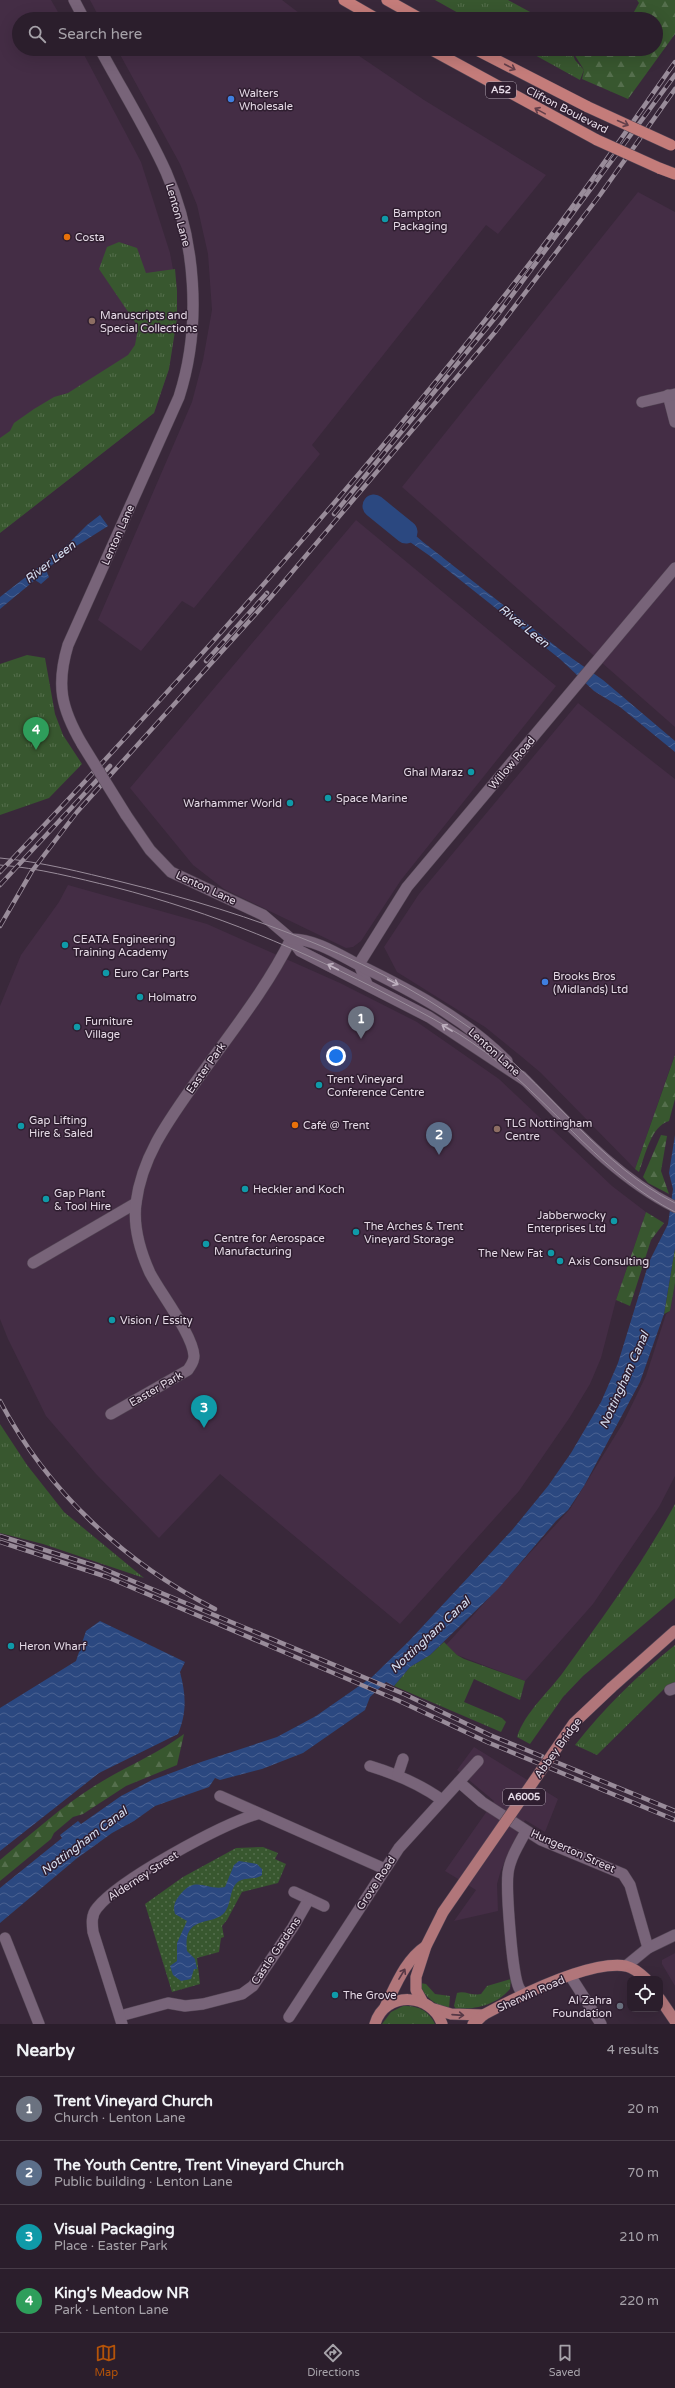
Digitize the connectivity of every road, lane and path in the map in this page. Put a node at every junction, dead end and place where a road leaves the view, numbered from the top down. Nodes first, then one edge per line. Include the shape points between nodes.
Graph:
1 (74, 0) edge
2 (344, 0) edge
3 (387, 0) edge
4 (80, 12) edge
5 (365, 12) edge
6 (408, 12) edge
7 (104, 56) edge
8 (443, 56) edge
9 (489, 56) edge
10 (673, 146) edge
11 (675, 174) edge
12 (672, 394) edge
13 (642, 402) dead end
14 (675, 422) edge
15 (675, 568) edge
16 (291, 940) junction
17 (359, 964) junction
18 (367, 984) junction
19 (526, 1080) junction
20 (136, 1203) junction
21 (675, 1207) edge
22 (33, 1263) dead end
23 (112, 1414) dead end
24 (675, 1631) edge
25 (403, 1760) dead end
26 (478, 1761) dead end
27 (370, 1766) dead end
28 (398, 1774) junction
29 (458, 1782) junction
30 (220, 1796) dead end
31 (442, 1800) junction
32 (258, 1814) junction
33 (526, 1831) junction
34 (385, 1869) junction
35 (294, 1892) dead end
36 (309, 1899) junction
37 (324, 1906) dead end
38 (675, 1935) edge
39 (6, 1938) dead end
40 (426, 1946) junction
41 (648, 1948) junction
42 (626, 1966) junction
43 (571, 1976) junction
44 (643, 1976) edge
45 (525, 1995) junction
46 (422, 2001) junction
47 (663, 2003) edge
48 (385, 2007) junction
49 (434, 2009) junction
50 (289, 2017) dead end
51 (121, 2020) edge
52 (483, 2020) edge
53 (675, 2021) edge
54 (374, 2022) edge
55 (39, 2024) edge
56 (442, 2024) edge
57 (473, 2024) edge
58 (601, 2024) edge

1 - 4 street
2 - 5 highway
3 - 6 highway
7 - 16 street, Lenton Lane, bridge via 166,172 176,199 189,250 193,300 189,363 179,397 68,645 61,669 60,689 82,744 150,850 171,872 263,915
11 -> 8 highway, Clifton Boulevard / A52, bridge via 574,129
9 -> 10 highway, Clifton Boulevard / A52, bridge via 588,107
12 - 13 street
12 - 14 street
15 - 17 street, Willow Road via 407,887
16 - 17 street, Lenton Lane via 321,946
18 -> 16 street, Lenton Lane via 300,951
16 - 20 street, Easter Park via 270,976 159,1134 148,1159
17 - 18 street
17 -> 19 street, Lenton Lane via 428,1001 459,1021 484,1040
19 -> 18 street, Lenton Lane via 456,1033
19 - 21 street, Lenton Lane via 614,1167 657,1198
20 - 22 street
20 - 23 street, Easter Park via 138,1232 145,1260 188,1338 194,1355 188,1370
24 - 40 main road, Abbey Bridge / A6005, bridge via 574,1723 443,1912
25 - 28 street
26 - 29 street, Grove Road
27 - 28 street
28 - 31 street
29 - 31 street, Grove Road
29 - 33 street, Hungerton Street via 482,1802
30 - 32 street
31 - 34 street, Grove Road via 399,1848
32 - 34 street
32 - 51 street, Alderney Street via 232,1823 162,1861 96,1909 93,1916 93,1932
33 - 41 street, Hungerton Street via 541,1840 624,1874 630,1885
33 - 45 street via 508,1872 515,1972 519,1989
34 - 50 street, Grove Road
35 - 36 street
36 - 37 street
36 - 51 street, Castle Gardens via 293,1927 248,1991 231,1998 196,2006 168,2003
38 - 41 street
39 - 55 street
40 - 46 main road, Abbey Bridge via 415,1984
48 -> 40 main road, Abbey Bridge via 401,1974 417,1952
41 - 42 street
42 - 43 main road, Sherwin Road via 605,1966
42 - 44 main road
43 - 45 main road, Sherwin Road
43 - 58 street
45 - 52 main road, Sherwin Road
46 - 48 main road via 403,1999
46 - 49 main road
47 - 53 main road
48 - 54 main road, Abbey Bridge
49 -> 52 main road, Sherwin Road
49 - 56 main road
52 - 57 main road, Sherwin Road

